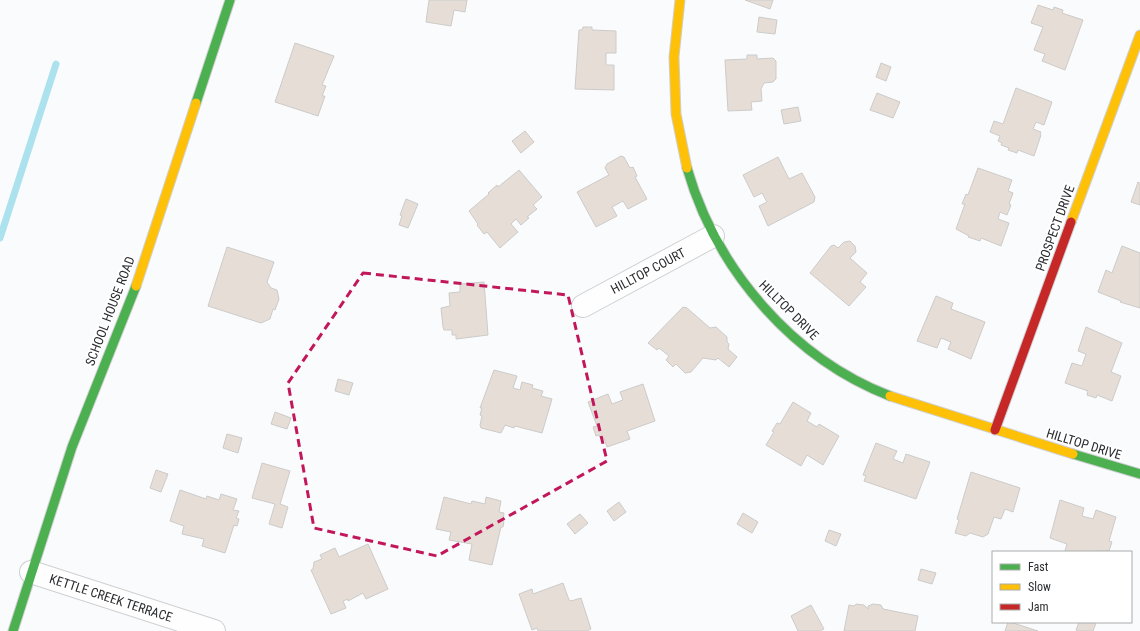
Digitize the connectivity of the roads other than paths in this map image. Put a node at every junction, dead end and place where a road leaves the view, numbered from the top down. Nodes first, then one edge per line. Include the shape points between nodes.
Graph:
1 (230, 0) edge
2 (680, 0) edge
3 (1140, 34) edge
4 (713, 236) junction
5 (583, 306) dead end
6 (995, 430) junction
7 (1140, 474) edge
8 (31, 572) junction
9 (13, 631) edge
10 (214, 631) edge

1 - 8 street, SCHOOL HOUSE ROAD via 138,280 81,422
2 - 4 street, HILLTOP DRIVE via 675,27 672,84 676,119 687,171
3 - 6 street, PROSPECT DRIVE
4 - 5 street, HILLTOP COURT
4 - 6 street, HILLTOP DRIVE via 759,302 797,341 824,361 862,383 909,404
6 - 7 street, HILLTOP DRIVE
8 - 9 street, SCHOOL HOUSE ROAD
8 - 10 street, KETTLE CREEK TERRACE

